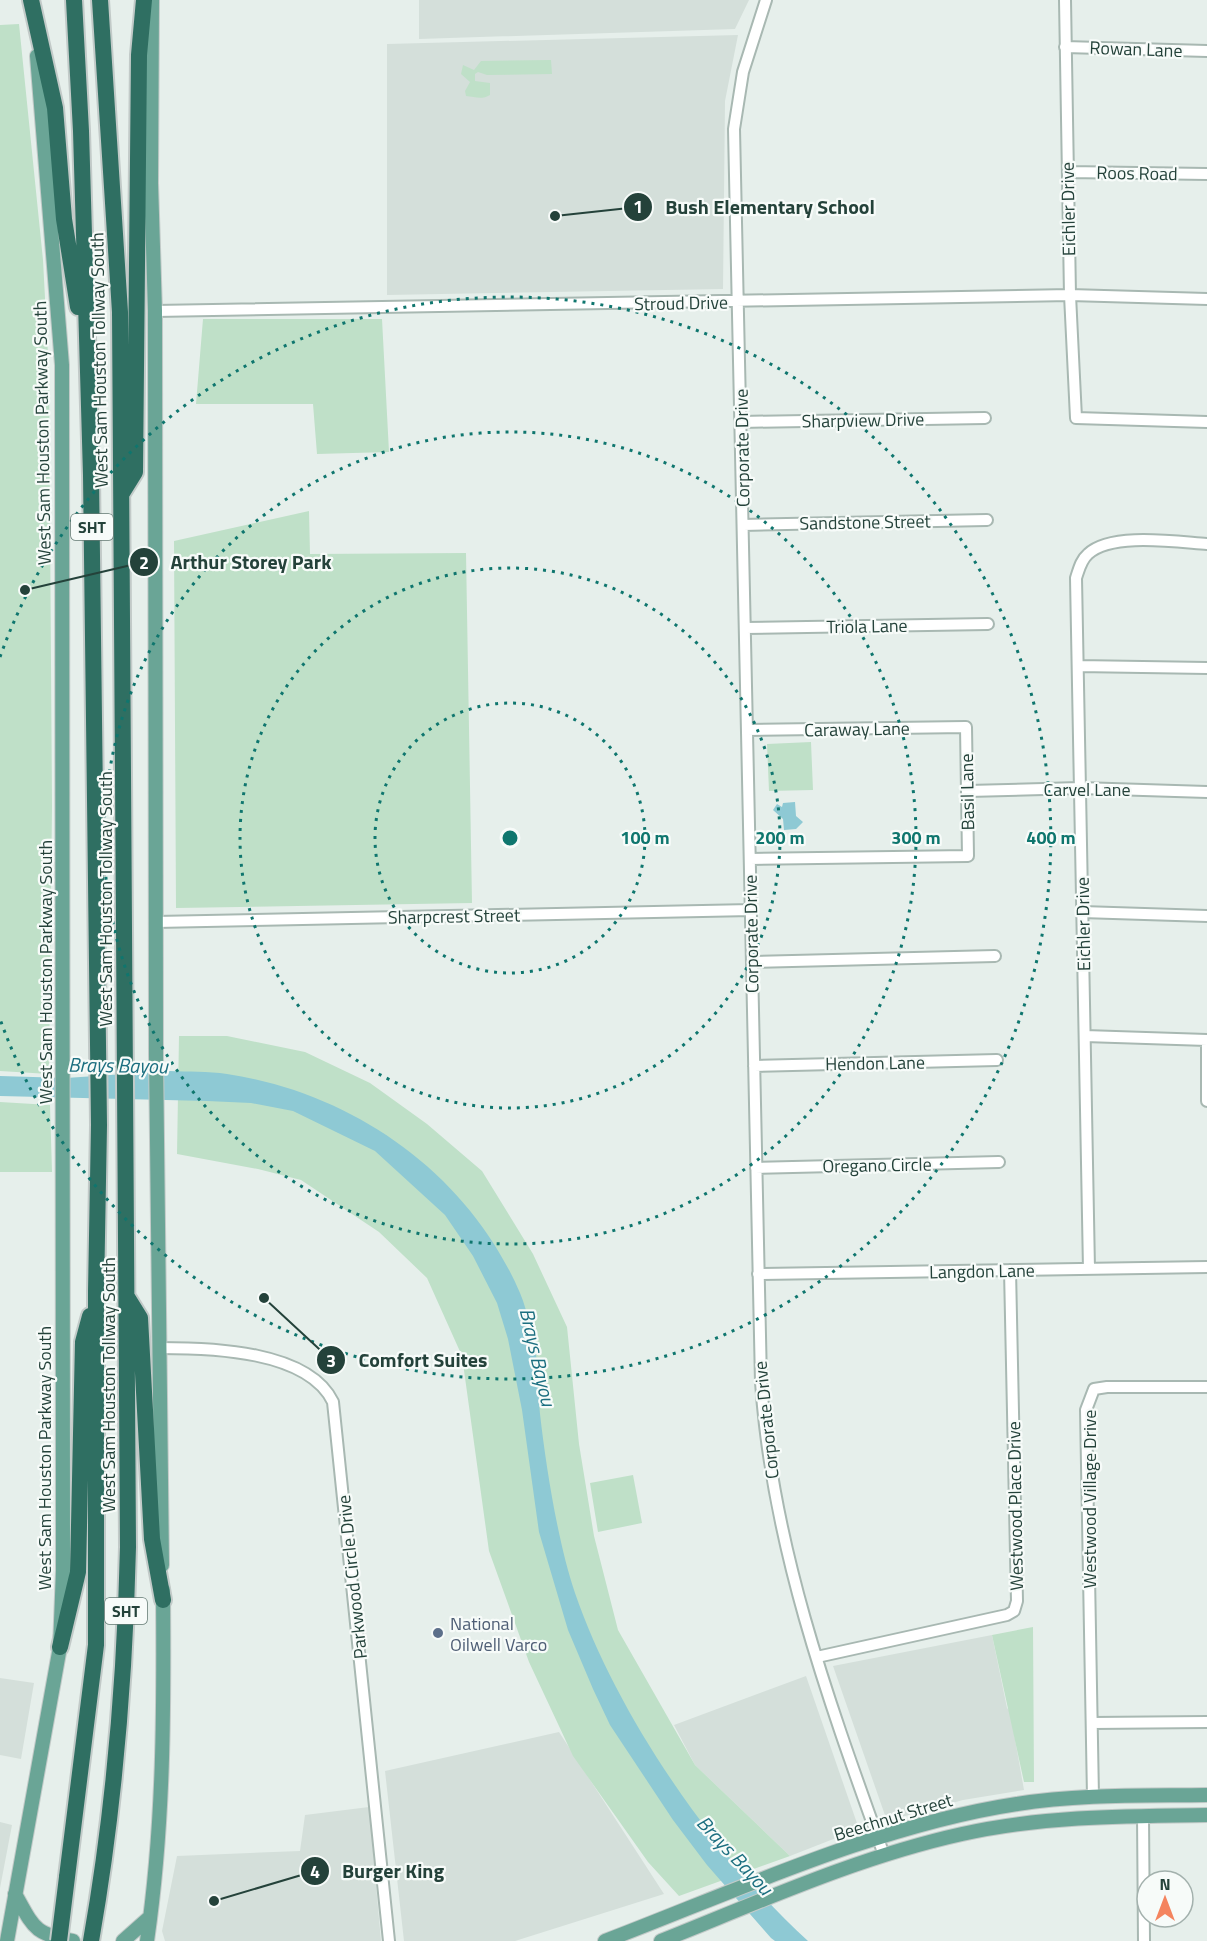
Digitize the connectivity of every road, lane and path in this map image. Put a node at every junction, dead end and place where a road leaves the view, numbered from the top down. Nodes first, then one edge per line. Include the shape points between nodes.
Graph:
1 (30, 0) edge
2 (74, 0) edge
3 (100, 0) edge
4 (144, 0) edge
5 (152, 0) edge
6 (766, 0) edge
7 (1065, 0) edge
8 (1065, 47) junction
9 (1207, 51) edge
10 (1068, 172) junction
11 (1207, 174) edge
12 (1070, 295) junction
13 (1207, 298) edge
14 (738, 302) junction
15 (155, 311) junction
16 (89, 377) junction
17 (985, 418) dead end
18 (741, 422) junction
19 (1207, 422) edge
20 (122, 494) junction
21 (987, 520) dead end
22 (743, 525) junction
23 (1207, 544) edge
24 (988, 624) dead end
25 (745, 628) junction
26 (1078, 666) junction
27 (1207, 668) edge
28 (966, 727) joint
29 (747, 730) junction
30 (1080, 788) junction
31 (968, 791) junction
32 (1207, 792) edge
33 (750, 859) junction
34 (751, 910) junction
35 (1082, 912) junction
36 (1207, 916) edge
37 (156, 922) junction
38 (995, 957) dead end
39 (752, 963) junction
40 (1085, 1036) junction
41 (1207, 1040) edge
42 (997, 1060) dead end
43 (754, 1066) junction
44 (1207, 1101) edge
45 (999, 1162) dead end
46 (756, 1168) junction
47 (1207, 1267) edge
48 (1089, 1269) junction
49 (1010, 1270) junction
50 (758, 1274) junction
51 (96, 1292) junction
52 (127, 1297) junction
53 (160, 1348) junction
54 (1207, 1387) edge
55 (163, 1600) junction
56 (60, 1647) junction
57 (818, 1657) junction
58 (1207, 1722) edge
59 (1092, 1723) junction
60 (1207, 1795) edge
61 (1166, 1796) junction
62 (1093, 1797) junction
63 (1017, 1804) junction
64 (1166, 1815) junction
65 (1207, 1815) edge
66 (1143, 1816) junction
67 (1021, 1823) junction
68 (878, 1839) junction
69 (884, 1855) junction
70 (15, 1894) junction
71 (5, 1921) edge
72 (149, 1922) junction
73 (653, 1922) junction
74 (7, 1941) edge
75 (58, 1941) edge
76 (74, 1941) edge
77 (91, 1941) edge
78 (123, 1941) edge
79 (148, 1941) edge
80 (389, 1941) edge
81 (605, 1941) edge
82 (661, 1941) edge
83 (1144, 1941) edge

1 - 16 highway via 55,108 64,219
1 - 56 main road, West Sam Houston Parkway South via 62,364
2 - 16 highway, West Sam Houston Tollway South / SHT
3 - 20 highway, West Sam Houston Tollway South / SHT via 118,263
4 - 20 highway via 139,56 135,472
5 - 15 main road
6 - 14 street, Corporate Drive via 743,72 734,129
7 - 8 street, Eichler Drive
8 - 9 street, Rowan Lane
8 - 10 street, Eichler Drive
10 - 11 street, Roos Road
10 - 12 street, Eichler Drive
12 - 13 street, Stroud Drive
12 - 14 street, Stroud Drive
12 - 19 street, Eichler Drive via 1076,418
14 - 15 street, Stroud Drive
14 - 18 street, Corporate Drive
15 - 37 main road
16 - 51 highway, West Sam Houston Tollway South / SHT via 99,1055
17 - 18 street, Sharpview Drive
18 - 22 street, Corporate Drive
20 - 52 highway, West Sam Houston Tollway South / SHT
21 - 22 street, Sandstone Street
22 - 25 street, Corporate Drive
23 - 26 street, Eichler Drive via 1127,541 1107,543 1089,553 1076,578
24 - 25 street, Triola Lane
25 - 29 street, Corporate Drive
26 - 27 street
26 - 30 street, Eichler Drive
28 - 29 street, Caraway Lane
28 - 31 street, Basil Lane
29 - 33 street, Corporate Drive
30 - 31 street, Carvel Lane
30 - 32 street, Carvel Lane
30 - 35 street, Eichler Drive
31 - 33 street, Basil Lane via 968,856
33 - 34 street, Corporate Drive
34 - 37 street, Sharpcrest Street
34 - 39 street, Corporate Drive
35 - 36 street
35 - 40 street, Eichler Drive
37 - 53 main road
38 - 39 street
39 - 43 street, Corporate Drive
40 - 41 street
40 - 48 street, Eichler Drive
41 - 44 street
42 - 43 street, Hendon Lane
43 - 46 street, Corporate Drive
45 - 46 street, Oregano Circle
46 - 50 street, Corporate Drive
47 - 48 street, Langdon Lane
48 - 49 street, Langdon Lane
49 - 50 street, Langdon Lane
49 - 57 street, Westwood Place Drive via 1017,1601 1014,1611
50 - 57 street, Corporate Drive via 761,1382 770,1471 788,1560
51 - 56 highway via 83,1342 78,1572
51 - 75 highway, West Sam Houston Tollway South / SHT, bridge via 96,1645
52 - 55 highway via 140,1318 152,1539
52 - 77 highway, West Sam Houston Tollway South / SHT via 125,1638 112,1794
53 - 55 main road
53 - 80 street, Parkwood Circle Drive via 231,1350 266,1358 310,1377 322,1385 333,1402
54 - 59 street, Westwood Village Drive via 1107,1387 1094,1389 1089,1396 1086,1410
55 - 72 main road via 160,1836
56 - 70 main road, West Sam Houston Parkway South
57 - 68 street, Corporate Drive
58 - 59 street
59 - 62 street, Westwood Village Drive
60 - 61 main road, Beechnut Street
61 - 62 main road, Beechnut Street
61 - 64 main road
62 - 63 main road, Beechnut Street
63 - 67 main road
63 - 68 main road, Beechnut Street via 943,1819
64 - 65 main road, Beechnut Street
64 - 66 main road, Beechnut Street
66 - 67 main road, Beechnut Street
66 - 83 street
67 - 69 main road, Beechnut Street via 963,1833
68 - 69 street, Corporate Drive
68 - 73 main road, Beechnut Street
69 - 82 main road, Beechnut Street
70 - 71 main road, West Sam Houston Parkway South
70 - 76 main road via 33,1926 47,1936
71 - 74 main road, West Sam Houston Parkway South
72 - 78 main road
72 - 79 main road
73 - 81 main road, Beechnut Street
73 - 82 main road

